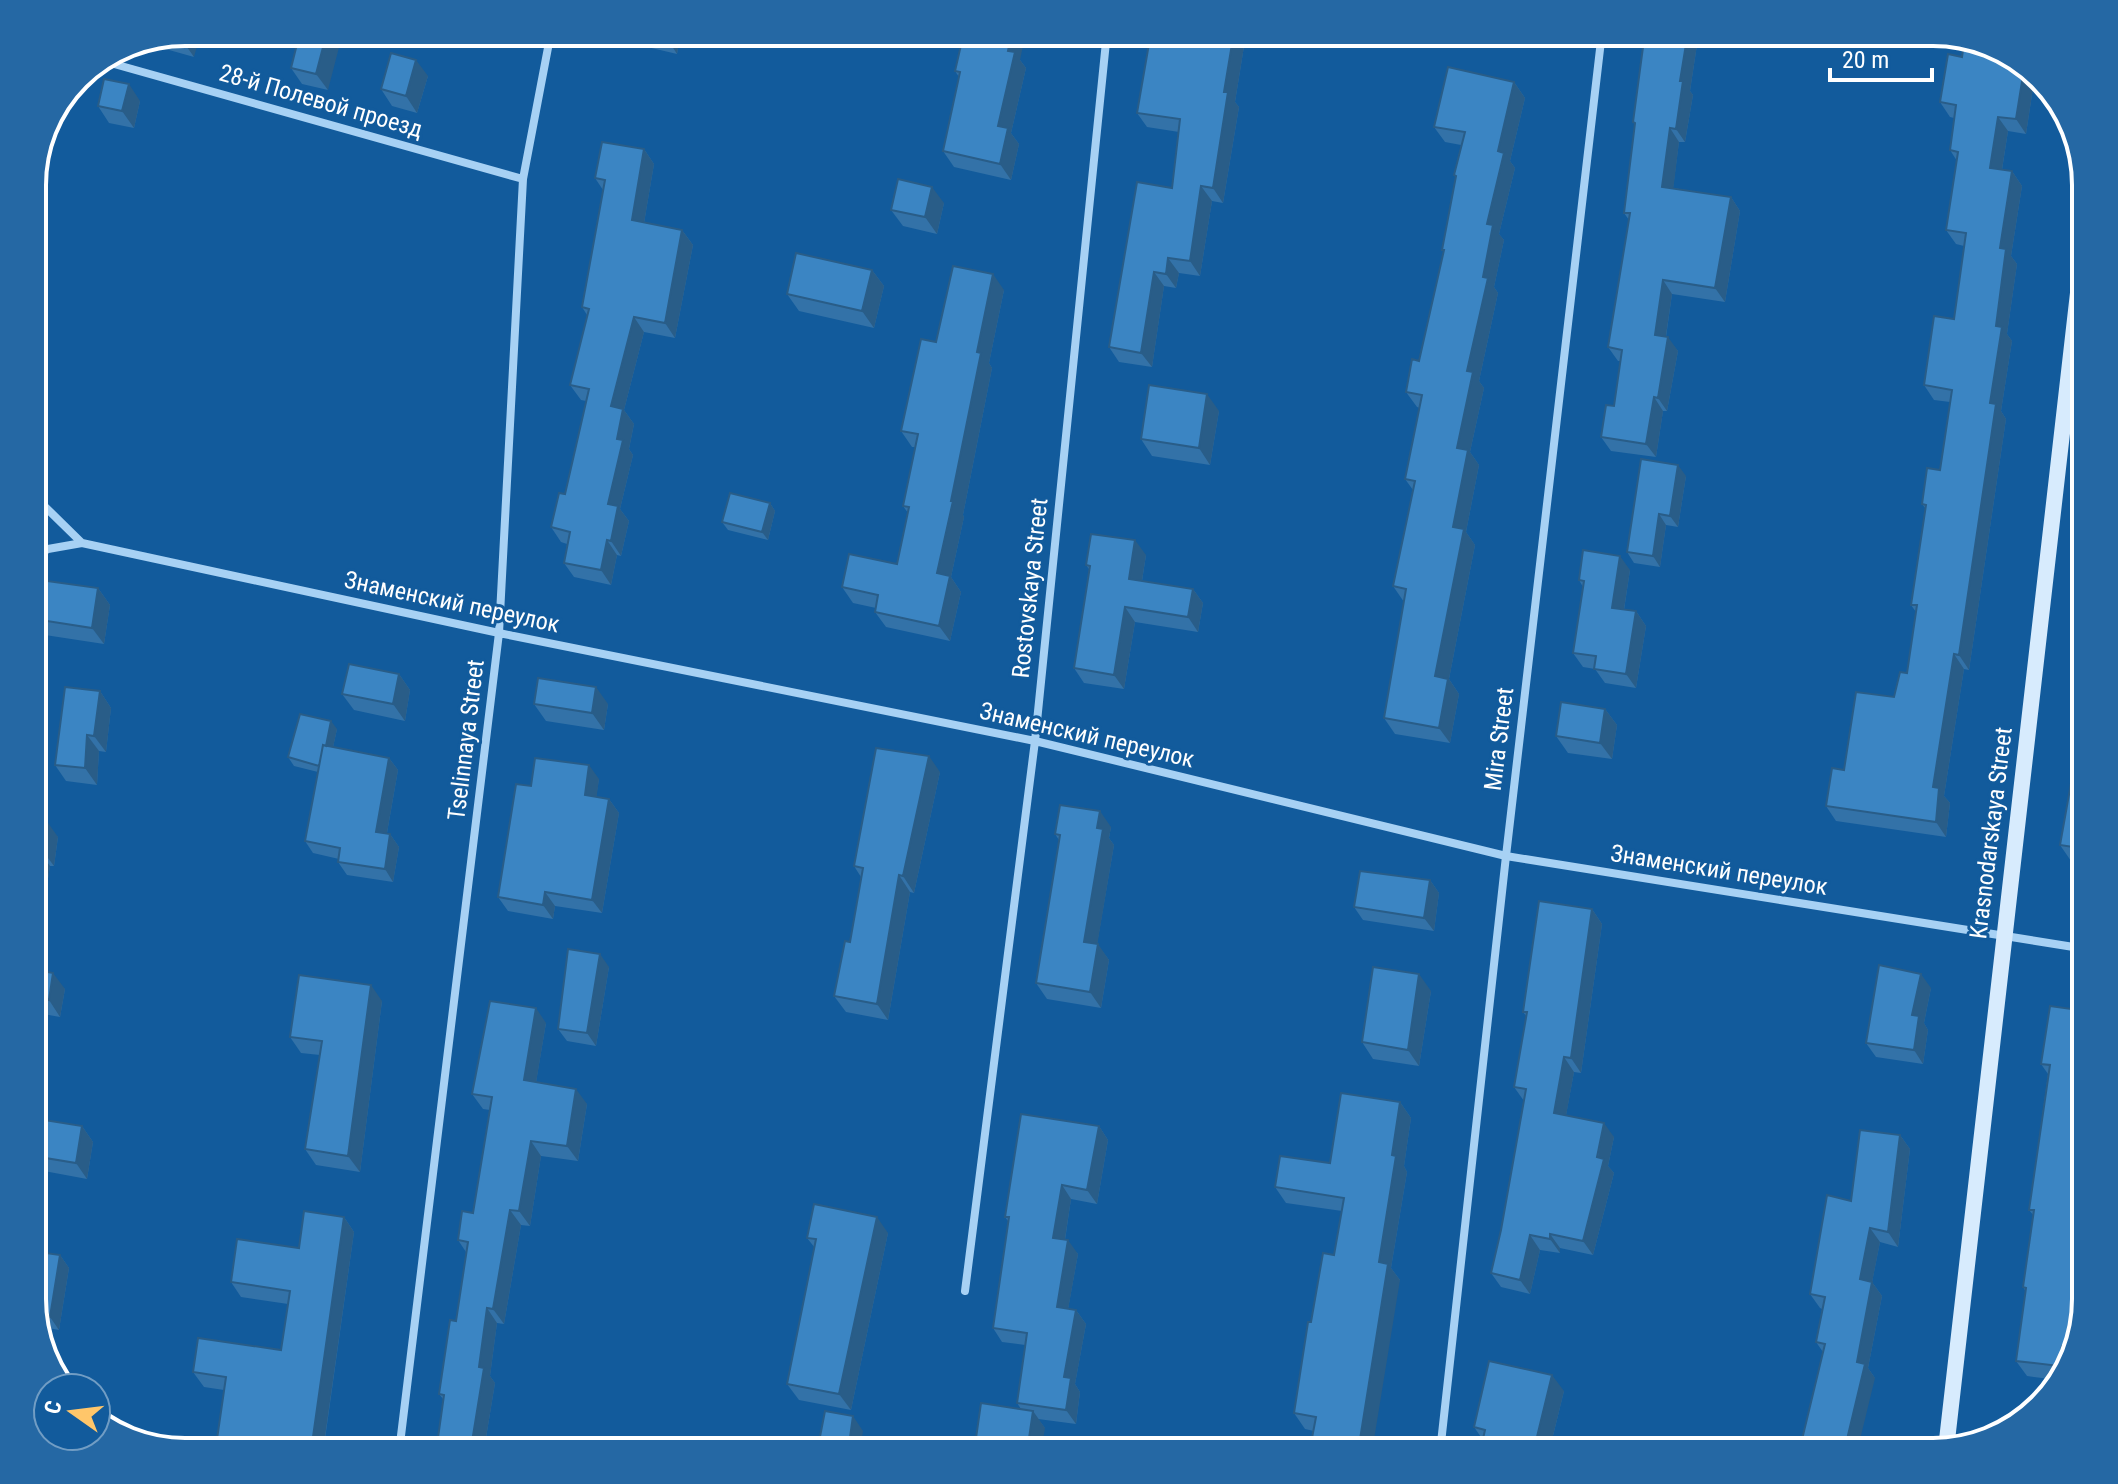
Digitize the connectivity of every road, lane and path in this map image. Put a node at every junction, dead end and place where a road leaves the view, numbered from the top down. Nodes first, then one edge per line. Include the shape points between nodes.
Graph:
1 (548, 46) edge
2 (1106, 46) edge
3 (1600, 46) edge
4 (117, 65) edge
5 (523, 179) junction
6 (2072, 343) edge
7 (46, 508) edge
8 (82, 543) junction
9 (46, 550) edge
10 (499, 633) junction
11 (1035, 741) junction
12 (1506, 856) junction
13 (2003, 935) junction
14 (2072, 947) edge
15 (965, 1291) dead end
16 (1947, 1437) edge
17 (401, 1438) edge
18 (1442, 1438) edge

1 - 5 street, Tselinnaya Street
2 - 11 street, Rostovskaya Street
3 - 12 street, Mira Street
4 - 5 street, 28-й Полевой проезд
5 - 10 street, Tselinnaya Street
6 - 13 street, Krasnodarskaya Street
7 - 8 street
8 - 9 street
8 - 10 street, Знаменский переулок
10 - 11 street, Знаменский переулок
10 - 17 street, Tselinnaya Street
11 - 12 street, Знаменский переулок
11 - 15 street, Rostovskaya Street
12 - 13 street, Знаменский переулок
12 - 18 street, Mira Street
13 - 14 street, Знаменский переулок
13 - 16 street, Krasnodarskaya Street

